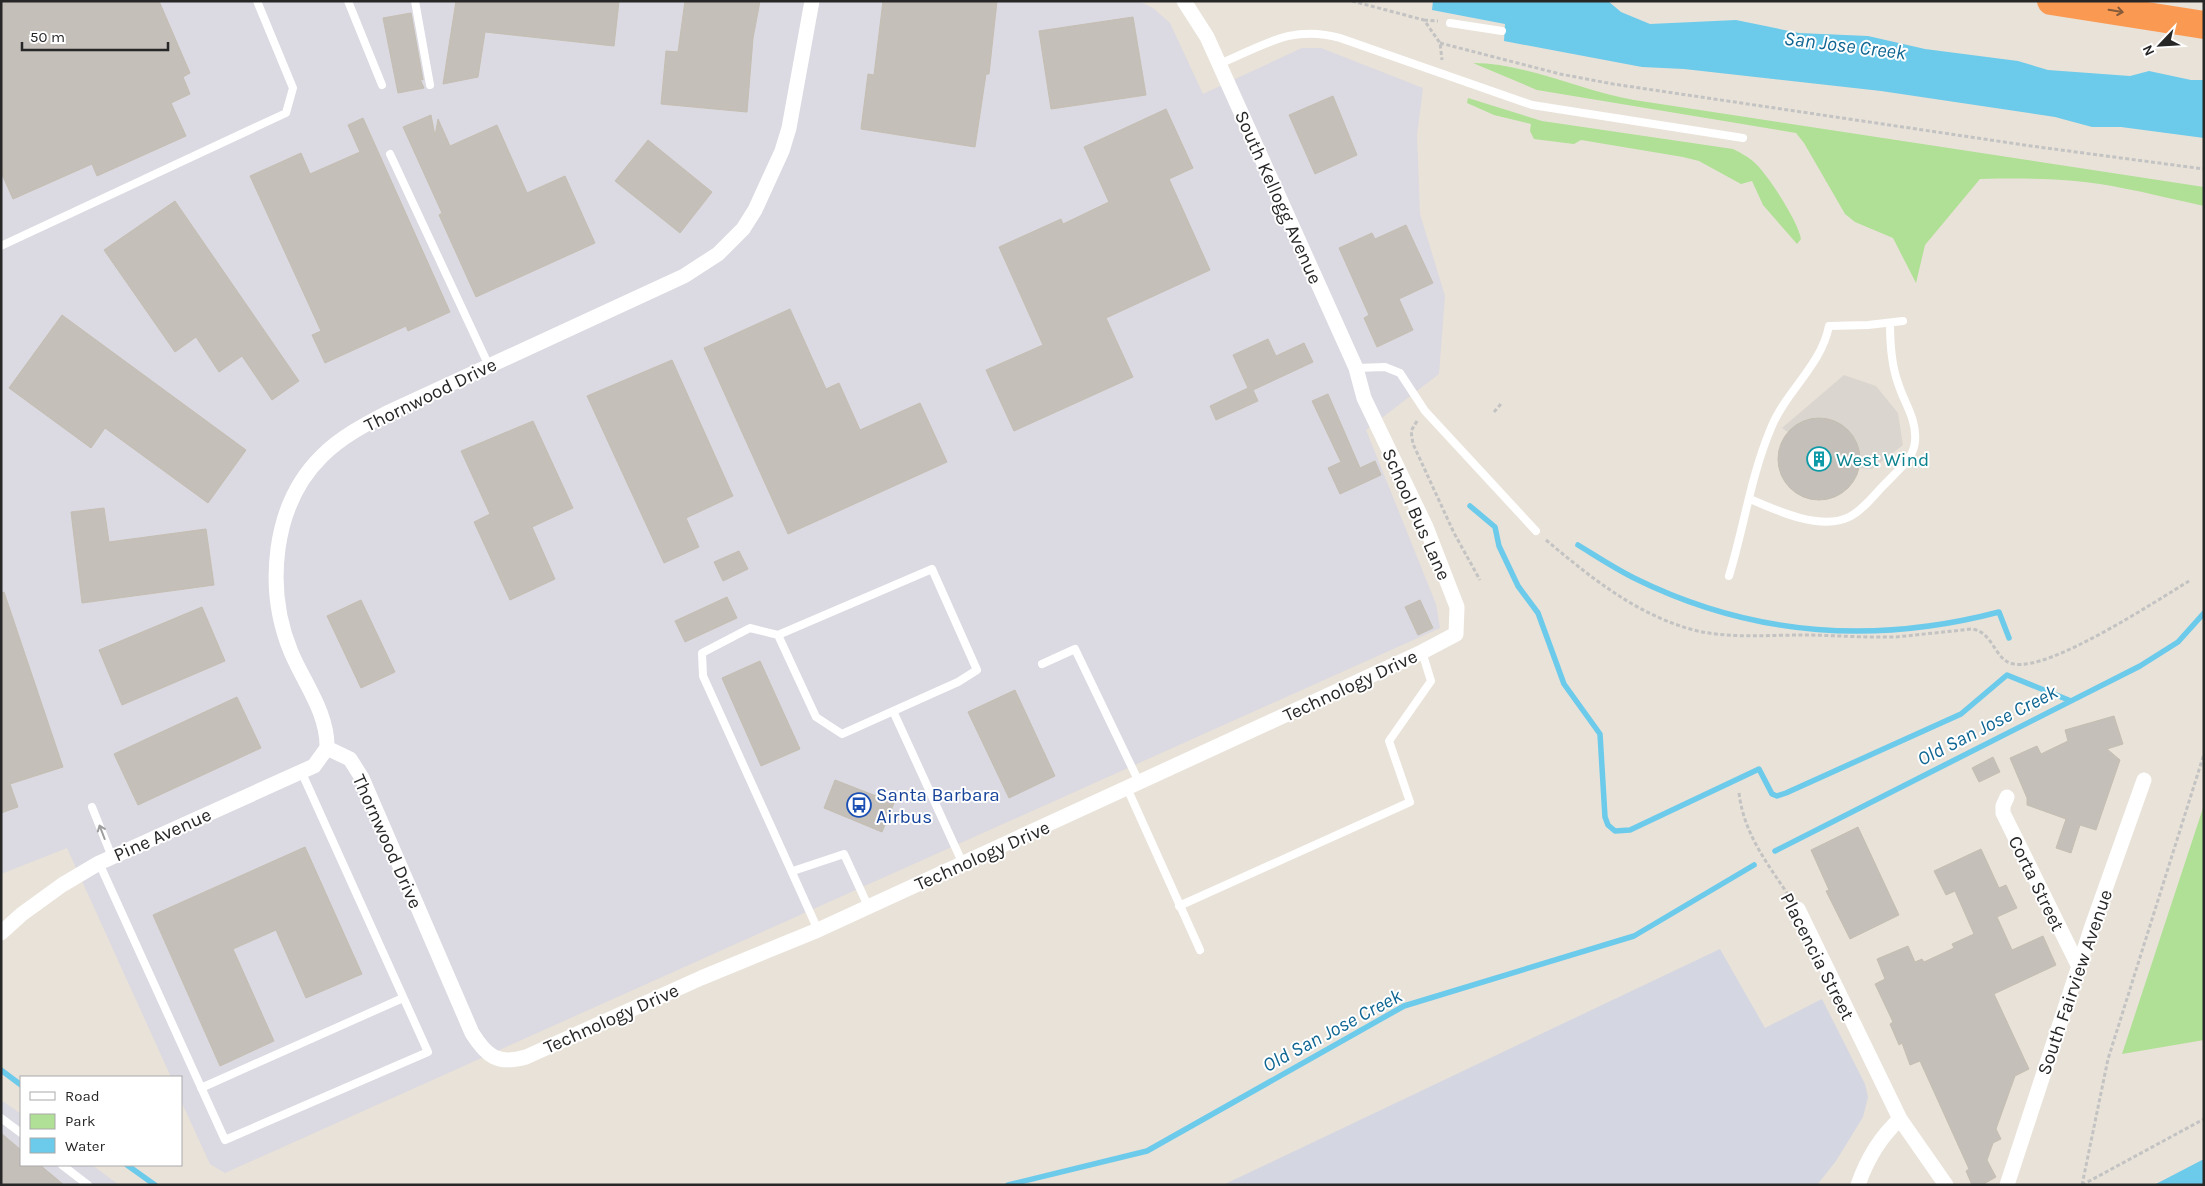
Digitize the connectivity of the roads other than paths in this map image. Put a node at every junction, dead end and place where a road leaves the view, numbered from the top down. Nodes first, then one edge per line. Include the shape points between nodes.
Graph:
1 (257, 1) edge
2 (348, 1) edge
3 (414, 1) edge
4 (812, 1) edge
5 (1184, 1) edge
6 (2051, 1) edge
7 (1450, 23) dead end
8 (2204, 25) edge
9 (1502, 31) dead end
10 (1219, 64) junction
11 (382, 85) dead end
12 (430, 85) dead end
13 (1743, 138) dead end
14 (390, 154) dead end
15 (1, 246) edge
16 (1903, 320) dead end
17 (1890, 323) junction
18 (489, 366) junction
19 (1356, 368) junction
20 (1364, 398) joint
21 (1750, 499) junction
22 (1536, 531) road end
23 (1729, 576) dead end
24 (1456, 634) joint
25 (778, 635) junction
26 (1422, 652) junction
27 (1042, 664) dead end
28 (893, 711) junction
29 (327, 748) junction
30 (302, 771) junction
31 (2144, 780) dead end
32 (1133, 785) junction
33 (2007, 797) dead end
34 (92, 807) dead end
35 (105, 860) junction
36 (963, 864) junction
37 (793, 871) junction
38 (868, 906) junction
39 (1179, 906) junction
40 (1798, 909) road end
41 (818, 930) junction
42 (1, 933) edge
43 (1200, 950) dead end
44 (2079, 966) junction
45 (403, 998) junction
46 (502, 1060) joint
47 (201, 1088) junction
48 (1, 1118) edge
49 (1900, 1119) junction
50 (20, 1132) edge
51 (63, 1166) edge
52 (88, 1185) edge
53 (1858, 1185) edge
54 (1946, 1185) edge
55 (2006, 1185) edge

1 - 15 lane via 293,88 286,113
2 - 11 lane
3 - 12 lane
4 - 18 street, Thornwood Drive via 782,152 744,229 718,254 684,276
5 - 10 street, South Kellogg Avenue via 1197,19
6 -> 8 highway
7 - 9 lane
10 - 13 lane via 1288,35 1316,32 1541,107
10 - 19 street, South Kellogg Avenue
14 - 18 lane
16 - 17 lane
17 - 21 lane via 1829,326 1823,349 1771,427 1755,472
17 - 21 lane via 1895,374 1915,430 1914,447 1906,463 1862,507 1840,520 1796,517
18 - 29 street, Thornwood Drive via 361,427 323,455 307,472 294,497 282,527 276,560 277,589 290,651 324,721
19 - 20 street, South Kellogg Avenue
19 - 22 lane via 1385,367 1400,373 1426,411
20 - 24 street, School Bus Lane via 1426,527 1457,607
21 - 23 lane
24 - 26 street, Technology Drive
25 - 28 lane via 816,717 842,734
25 - 28 lane via 932,569 977,670
25 - 37 lane via 750,628 702,653 702,676
26 - 32 street, Technology Drive
26 - 39 lane via 1431,680 1389,741 1410,802
27 - 32 lane via 1075,649
28 - 36 lane
29 - 30 street, Pine Avenue via 314,766
29 - 46 street, Thornwood Drive via 350,759 362,778 472,1033 481,1048
30 - 35 street, Pine Avenue
30 - 45 lane
31 - 44 street, South Fairview Avenue
32 - 36 street, Technology Drive
32 - 39 lane
33 - 44 street, Corta Street via 2004,813
35 -> 34 lane
35 - 42 street, Pine Avenue via 54,890
35 - 47 lane
36 - 38 street, Technology Drive
37 - 38 lane via 844,854
37 - 41 lane
38 - 41 street, Technology Drive
39 - 43 lane
40 - 49 street, Placencia Street
41 - 46 street, Technology Drive via 701,978 526,1057
44 - 55 street, South Fairview Avenue
45 - 47 lane
45 - 47 lane via 428,1052 225,1140
48 - 50 lane
49 - 53 street via 1872,1152
49 - 54 street
51 - 52 lane

